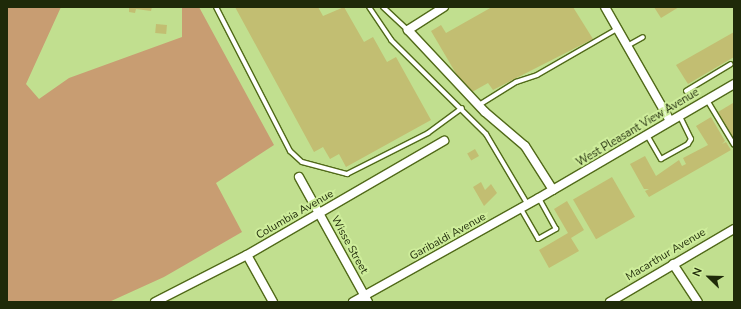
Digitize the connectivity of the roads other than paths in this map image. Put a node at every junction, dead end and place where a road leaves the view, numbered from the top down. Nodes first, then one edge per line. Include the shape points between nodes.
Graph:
1 (216, 7) edge
2 (369, 7) edge
3 (383, 7) edge
4 (444, 7) edge
5 (605, 7) edge
6 (617, 29) junction
7 (408, 30) junction
8 (643, 38) dead end
9 (627, 47) junction
10 (731, 64) dead end
11 (734, 85) edge
12 (686, 91) dead end
13 (706, 100) junction
14 (479, 106) junction
15 (462, 108) junction
16 (680, 116) junction
17 (670, 121) junction
18 (647, 135) junction
19 (444, 141) dead end
20 (734, 145) edge
21 (299, 177) dead end
22 (552, 190) junction
23 (539, 198) junction
24 (524, 207) junction
25 (319, 213) junction
26 (734, 229) edge
27 (247, 255) junction
28 (673, 264) junction
29 (366, 299) edge
30 (155, 302) edge
31 (273, 302) edge
32 (353, 302) edge
33 (610, 302) edge
34 (698, 302) edge

1 - 15 lane via 290,151 302,162 347,174 428,133
2 - 15 lane via 391,40
3 - 7 lane
4 - 7 street
5 - 6 street
6 - 9 street
6 - 14 lane via 537,75 516,82
7 - 14 street
8 - 9 lane
9 - 17 street
10 - 12 lane
11 - 13 street, West Pleasant View Avenue
13 - 16 street, West Pleasant View Avenue
13 - 20 lane
14 - 22 street via 525,146
15 - 24 lane via 486,134
16 - 17 street, West Pleasant View Avenue
16 - 18 lane via 691,139 688,144 661,159
17 - 18 street, West Pleasant View Avenue
18 - 22 street, West Pleasant View Avenue
19 - 25 street, Columbia Avenue
21 - 25 street, Wisse Street
22 - 23 street, Garibaldi Avenue
23 - 24 street, Garibaldi Avenue
23 - 24 lane via 556,229 538,239
24 - 29 street, Garibaldi Avenue
25 - 27 street, Columbia Avenue
25 - 29 street, Wisse Street
26 - 28 street, Macarthur Avenue
27 - 30 street, Columbia Avenue
27 - 31 street
28 - 33 street, Macarthur Avenue
28 - 34 street
29 - 32 street, Garibaldi Avenue

